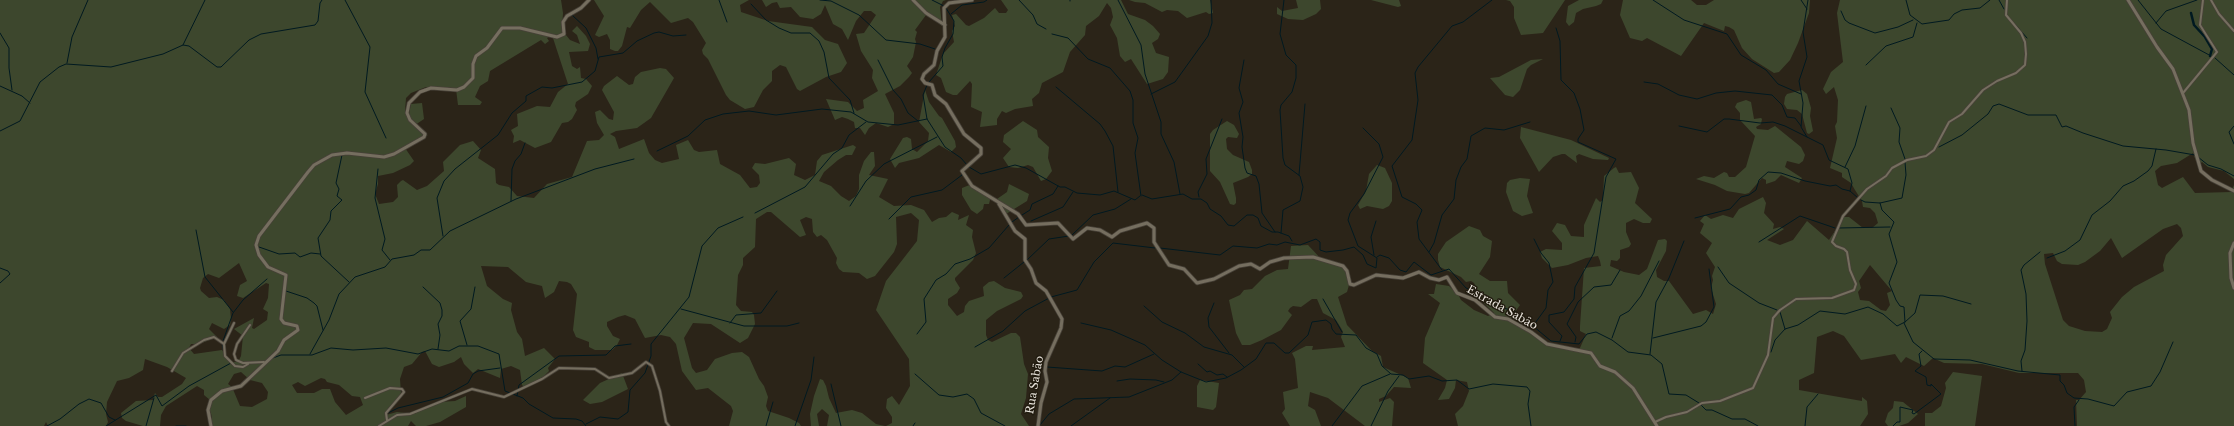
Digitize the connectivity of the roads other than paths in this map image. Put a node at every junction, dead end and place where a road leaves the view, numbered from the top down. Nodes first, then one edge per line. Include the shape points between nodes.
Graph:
1 (589, 0) edge
2 (913, 0) edge
3 (972, 0) edge
4 (2006, 0) edge
5 (2128, 0) edge
6 (2203, 0) edge
7 (2212, 0) edge
8 (945, 25) junction
9 (2234, 31) edge
10 (2183, 93) junction
11 (2234, 191) edge
12 (998, 203) junction
13 (2234, 244) edge
14 (2234, 288) edge
15 (234, 323) dead end
16 (250, 325) dead end
17 (224, 344) junction
18 (264, 362) junction
19 (248, 364) junction
20 (172, 371) dead end
21 (365, 398) dead end
22 (387, 420) junction
23 (1655, 424) edge
24 (211, 426) edge
25 (379, 426) edge
26 (669, 426) edge
27 (1038, 426) edge

1 - 18 street via 567,16 563,22 564,34 557,37 520,28 502,28 487,48 476,56 473,78 464,87 457,90 431,88 420,92 409,103 407,113 425,136 391,156 378,158 340,153 324,159 308,172 259,236 256,245 263,261 271,270 286,275 281,318 284,322 297,326 298,330 284,340 278,351
2 - 8 street via 926,13
3 - 8 street via 947,4 944,10
4 - 23 street via 2006,14 2025,42 2025,65 2016,74 1983,90 1962,114 1949,122 1934,150 1926,156 1907,160 1892,168 1843,216 1832,242 1848,252 1849,266 1856,284 1854,290 1836,297 1801,298 1792,301 1773,318 1768,355 1755,386 1720,401 1702,403 1687,412 1666,417
5 - 10 street via 2174,69
6 - 10 street via 2200,25 2217,52
7 - 9 street via 2219,14
8 - 12 street via 945,36 937,50 934,65 924,74 923,81 932,85 935,95 946,104 963,133 981,149 981,154 963,170 963,174 974,189 991,196
10 - 11 street via 2190,114 2193,143 2201,172
12 - 23 street, Estrada Sabäo via 1018,214 1026,225 1058,223 1073,239 1087,228 1100,230 1112,237 1144,222 1149,223 1154,228 1155,244 1167,263 1172,267 1184,269 1195,282 1203,283 1245,264 1262,268 1270,262 1284,258 1313,257 1342,266 1347,270 1350,284 1354,285 1376,275 1403,278 1419,272 1439,280 1447,277 1457,293 1474,300 1495,317 1508,319 1547,344 1591,353 1600,366 1615,372 1633,388
12 - 27 street, Rua Sabäo via 1015,231 1025,239 1025,260 1036,283 1046,291 1062,319 1061,328 1046,362 1047,382
13 - 14 street via 2230,253
15 - 17 street
16 - 19 street via 233,352 239,362
17 - 19 street via 225,356 229,361 238,367
17 - 20 street via 214,337 204,340 183,353
18 - 19 street
18 - 24 street via 241,386 222,391 211,400 208,410
21 - 22 street via 390,388 402,389 404,392 386,413
22 - 25 street
22 - 26 street via 397,415 410,414 472,389 504,396 542,379 559,368 595,369 609,378 632,373 646,362 652,366

